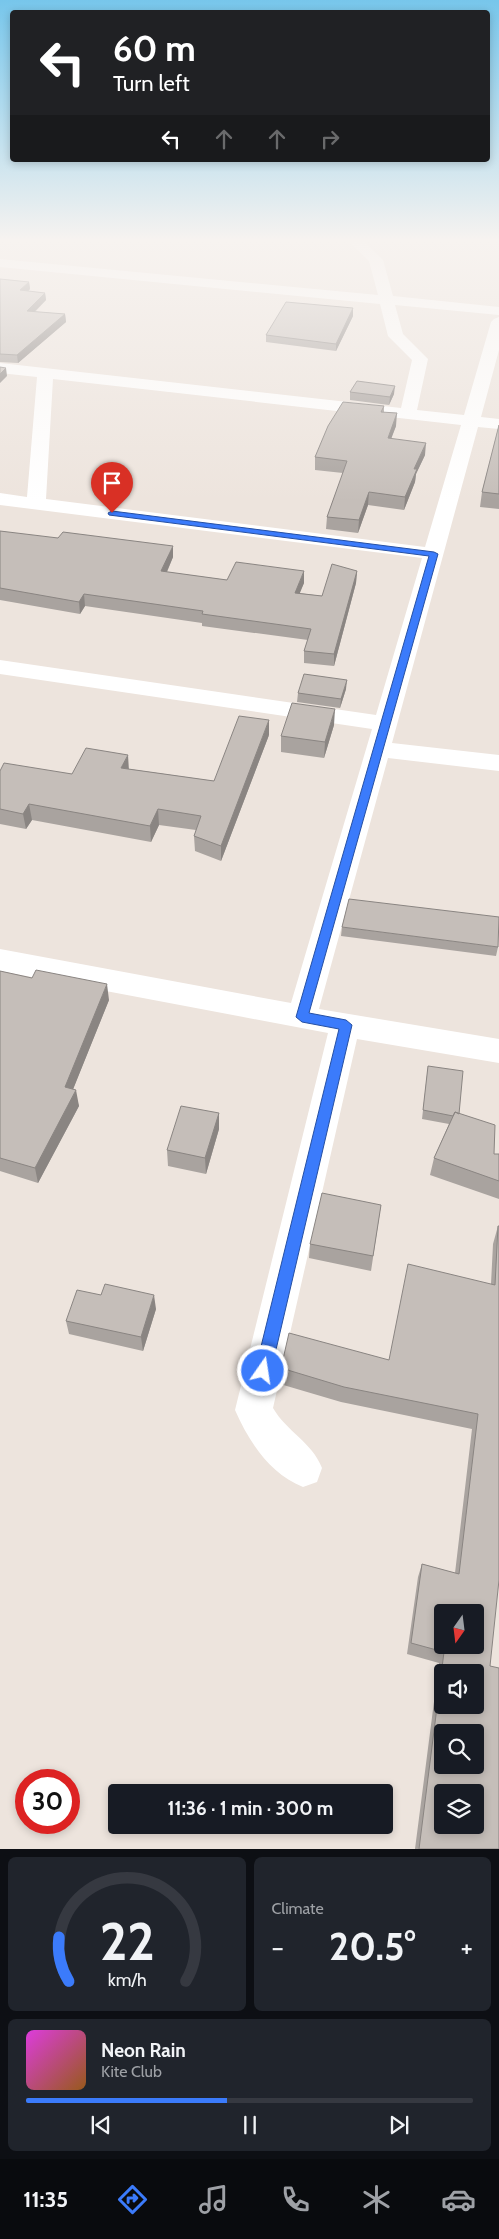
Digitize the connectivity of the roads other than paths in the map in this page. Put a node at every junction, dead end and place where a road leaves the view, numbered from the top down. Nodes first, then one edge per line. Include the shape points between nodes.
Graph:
1 (394, 328) edge
2 (497, 328) edge
3 (0, 368) edge
4 (45, 373) junction
5 (408, 414) junction
6 (472, 421) junction
7 (499, 424) edge
8 (0, 499) edge
9 (36, 504) junction
10 (434, 554) junction
11 (0, 668) edge
12 (386, 724) junction
13 (378, 749) junction
14 (499, 763) edge
15 (0, 960) edge
16 (302, 1017) junction
17 (346, 1025) junction
18 (499, 1051) edge
19 (303, 1468) dead end

1 - 5 street via 396,336 420,359
2 - 6 street
3 - 4 street
4 - 5 street
4 - 9 street
5 - 6 street
6 - 7 street
6 - 10 street
8 - 9 street
9 - 10 street
10 - 12 street
11 - 12 street
12 - 13 street
13 - 14 street
13 - 16 street
15 - 16 street
16 - 17 street
17 - 18 street
17 - 19 street via 254,1410 268,1434

